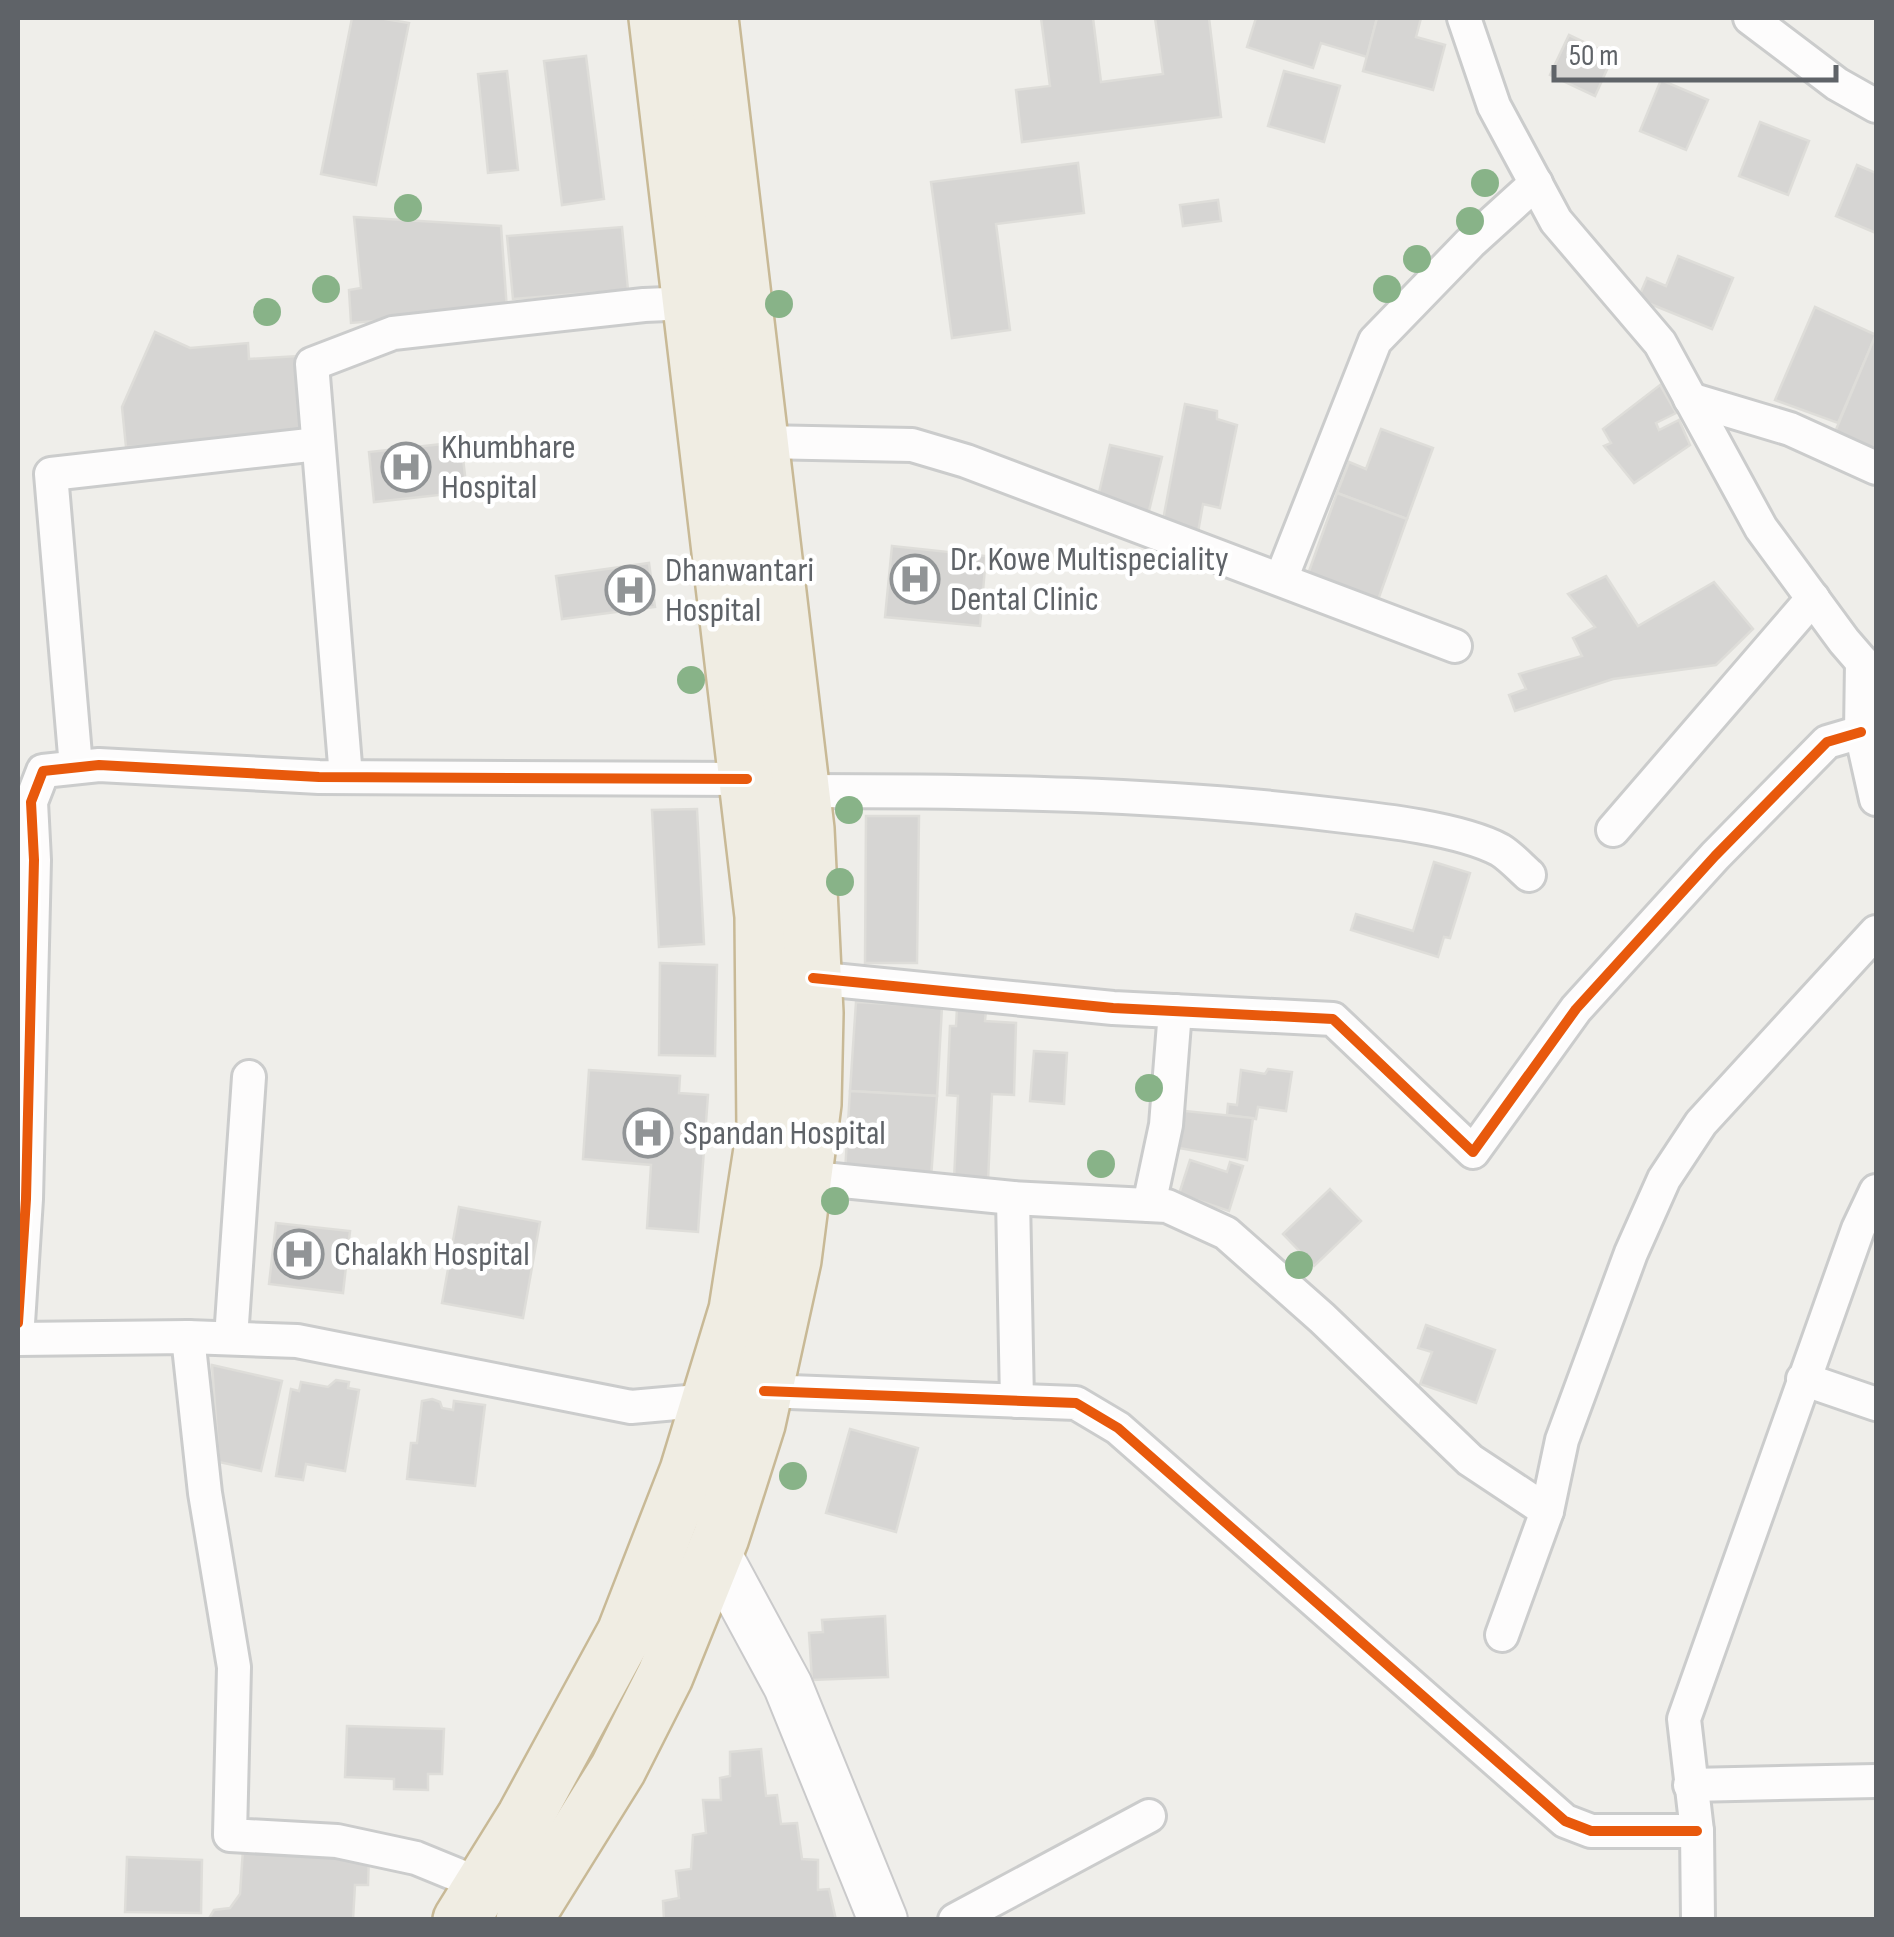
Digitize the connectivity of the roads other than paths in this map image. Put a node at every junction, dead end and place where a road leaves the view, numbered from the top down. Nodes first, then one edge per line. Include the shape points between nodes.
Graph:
1 (657, 18) edge
2 (710, 18) edge
3 (1464, 18) edge
4 (1750, 18) edge
5 (1876, 106) edge
6 (1536, 184) junction
7 (691, 303) junction
8 (1690, 399) junction
9 (762, 442) junction
10 (318, 444) junction
11 (1876, 468) edge
12 (1281, 579) junction
13 (1813, 598) junction
14 (1454, 646) dead end
15 (1869, 670) edge
16 (1861, 732) junction
17 (76, 768) junction
18 (346, 777) junction
19 (747, 778) junction
20 (802, 792) junction
21 (1876, 799) edge
22 (1613, 830) dead end
23 (1529, 875) dead end
24 (1876, 932) edge
25 (813, 978) junction
26 (1174, 1012) junction
27 (248, 1077) dead end
28 (803, 1177) junction
29 (1876, 1191) edge
30 (1013, 1198) junction
31 (1149, 1205) junction
32 (19, 1288) edge
33 (18, 1322) edge
34 (188, 1336) junction
35 (231, 1338) junction
36 (18, 1340) edge
37 (1804, 1379) junction
38 (764, 1392) junction
39 (710, 1400) junction
40 (1017, 1401) junction
41 (1876, 1404) edge
42 (1546, 1510) junction
43 (716, 1551) junction
44 (1502, 1635) dead end
45 (1876, 1781) edge
46 (1690, 1786) junction
47 (1149, 1816) dead end
48 (1697, 1831) junction
49 (472, 1902) edge
50 (524, 1920) edge
51 (883, 1920) edge
52 (955, 1920) edge
53 (1698, 1920) edge

1 - 7 highway
2 - 9 highway
3 - 6 street via 1494,106
4 - 5 street
6 - 8 street via 1556,221 1660,344
6 - 12 street via 1376,341
7 - 10 street via 393,333 312,364
7 - 19 highway
8 - 11 street via 1790,428
8 - 13 street via 1760,528
9 - 12 street via 912,445
9 - 20 highway
10 - 17 street via 51,474
10 - 18 street
12 - 14 street
13 - 15 street
13 - 22 street
15 - 16 street
16 - 21 street
16 - 26 street via 1827,742 1716,856 1576,1009 1473,1152 1333,1019
17 - 18 street
17 - 32 street via 43,771 32,802
18 - 19 street
19 - 39 highway via 763,916 765,1130 737,1310
20 - 23 street via 979,791 1253,804 1450,834 1501,850
20 - 25 highway
24 - 42 street via 1701,1123 1664,1179 1562,1440
25 - 26 street
25 - 28 highway via 813,1104
26 - 31 street via 1166,1125
27 - 35 street
28 - 30 street
28 - 38 highway
29 - 37 street
30 - 31 street
30 - 40 street
31 - 42 street via 1167,1206 1226,1233 1470,1460
32 - 33 street
34 - 35 street
34 - 36 street
34 - 49 street via 234,1668 230,1835 337,1842 416,1858
35 - 39 street via 297,1341 631,1407
37 - 41 street
37 - 46 street via 1684,1719
38 - 40 street
38 - 43 highway
39 - 49 highway via 624,1633
40 - 48 street via 1076,1403 1118,1428 1565,1822 1590,1831
42 - 44 street
43 - 50 highway via 618,1770
43 - 51 street via 788,1686
45 - 46 street
46 - 48 street
47 - 52 street
48 - 53 street

